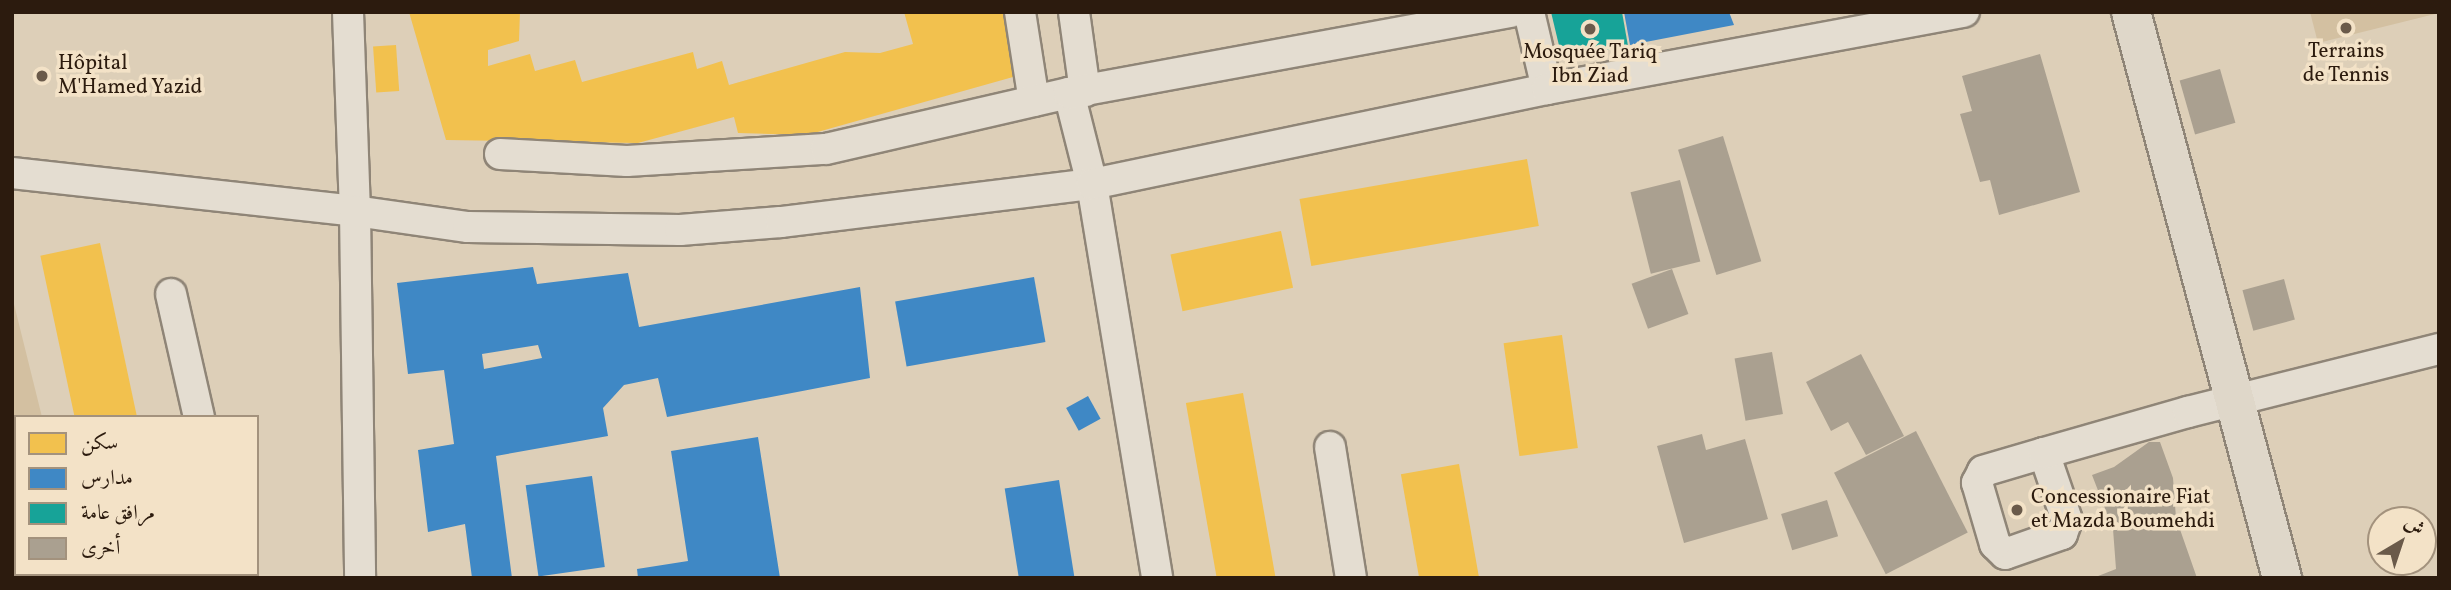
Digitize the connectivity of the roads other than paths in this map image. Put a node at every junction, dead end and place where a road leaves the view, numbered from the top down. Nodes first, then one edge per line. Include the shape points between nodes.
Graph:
1 (348, 12) edge
2 (1020, 12) edge
3 (1074, 12) edge
4 (1512, 12) edge
5 (1529, 12) edge
6 (1964, 12) edge
7 (2131, 12) edge
8 (1547, 89) junction
9 (1077, 92) junction
10 (1034, 100) junction
11 (500, 154) dead end
12 (12, 173) edge
13 (1093, 184) junction
14 (355, 211) junction
15 (172, 294) dead end
16 (2439, 349) edge
17 (2233, 400) junction
18 (199, 415) edge
19 (1330, 447) dead end
20 (2044, 453) dead end
21 (360, 578) edge
22 (1157, 578) edge
23 (1351, 578) edge
24 (2282, 578) edge

1 - 14 street
2 - 10 street
3 - 9 street
4 - 9 street
5 - 8 street
6 - 8 street
7 - 17 main road
8 - 13 street
9 - 10 street
9 - 13 street
10 - 11 street via 826,149 627,161
12 - 14 street
13 - 14 street via 680,230 468,227
13 - 22 street
14 - 21 street
15 - 18 street
16 - 17 street
17 - 20 street
17 - 24 main road
19 - 23 street

